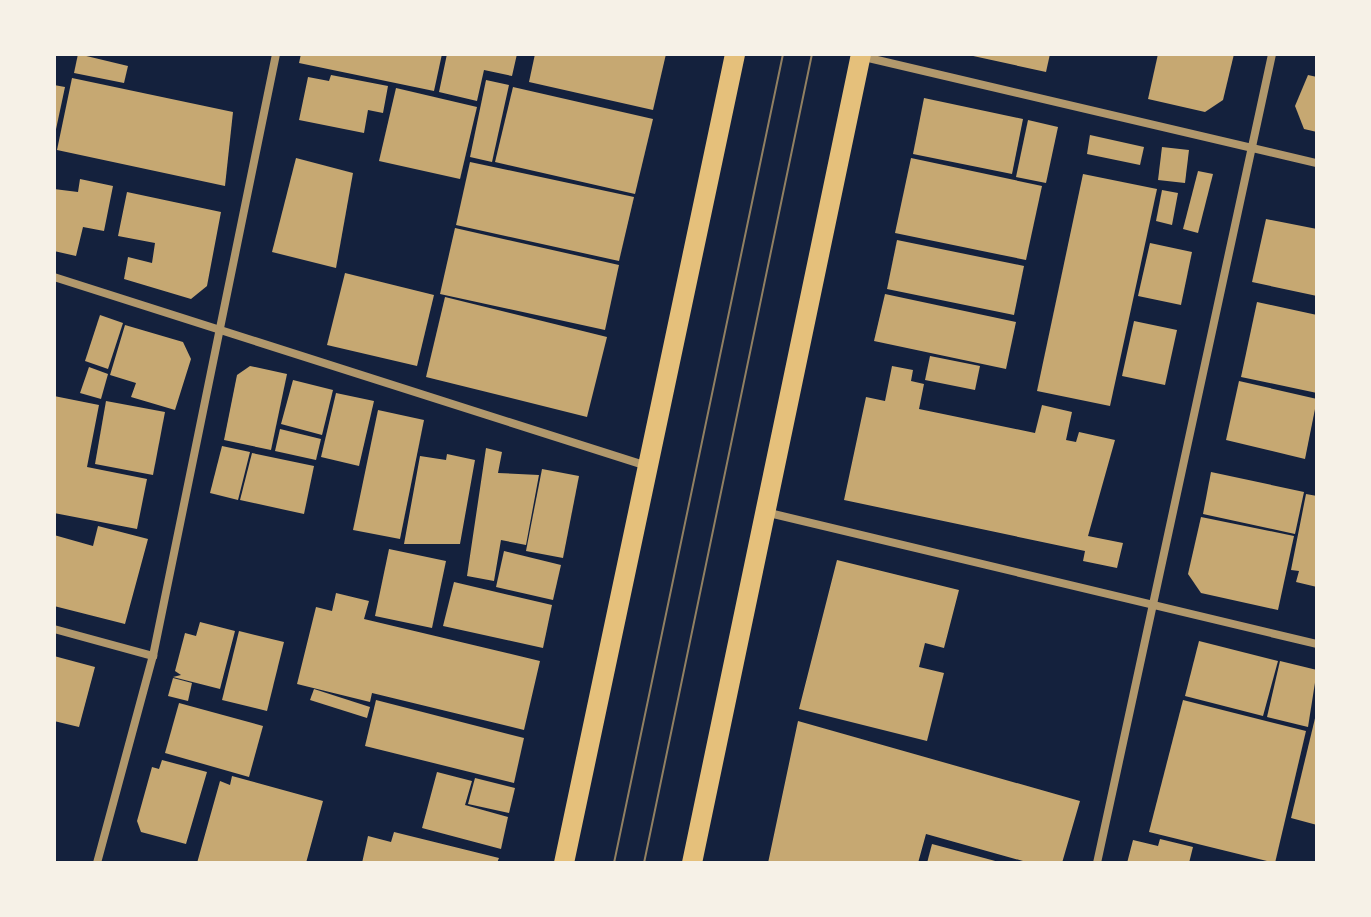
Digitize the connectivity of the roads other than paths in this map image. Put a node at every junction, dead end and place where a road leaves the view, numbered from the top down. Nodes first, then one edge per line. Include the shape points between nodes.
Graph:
1 (276, 54) edge
2 (735, 54) edge
3 (1272, 54) edge
4 (859, 55) edge
5 (1252, 147) junction
6 (1317, 163) edge
7 (54, 277) edge
8 (219, 330) junction
9 (650, 467) junction
10 (763, 511) junction
11 (1153, 604) junction
12 (54, 629) edge
13 (1317, 644) edge
14 (153, 656) junction
15 (97, 863) edge
16 (564, 863) edge
17 (692, 863) edge
18 (1097, 863) edge

1 - 8 street
2 - 9 main road
3 - 5 street
4 - 5 street
4 - 10 main road
5 - 6 street
5 - 11 street
7 - 8 street
8 - 9 street
8 - 14 street
9 - 16 main road
10 - 11 street
10 - 17 main road
11 - 13 street
11 - 18 street
12 - 14 street
14 - 15 street

